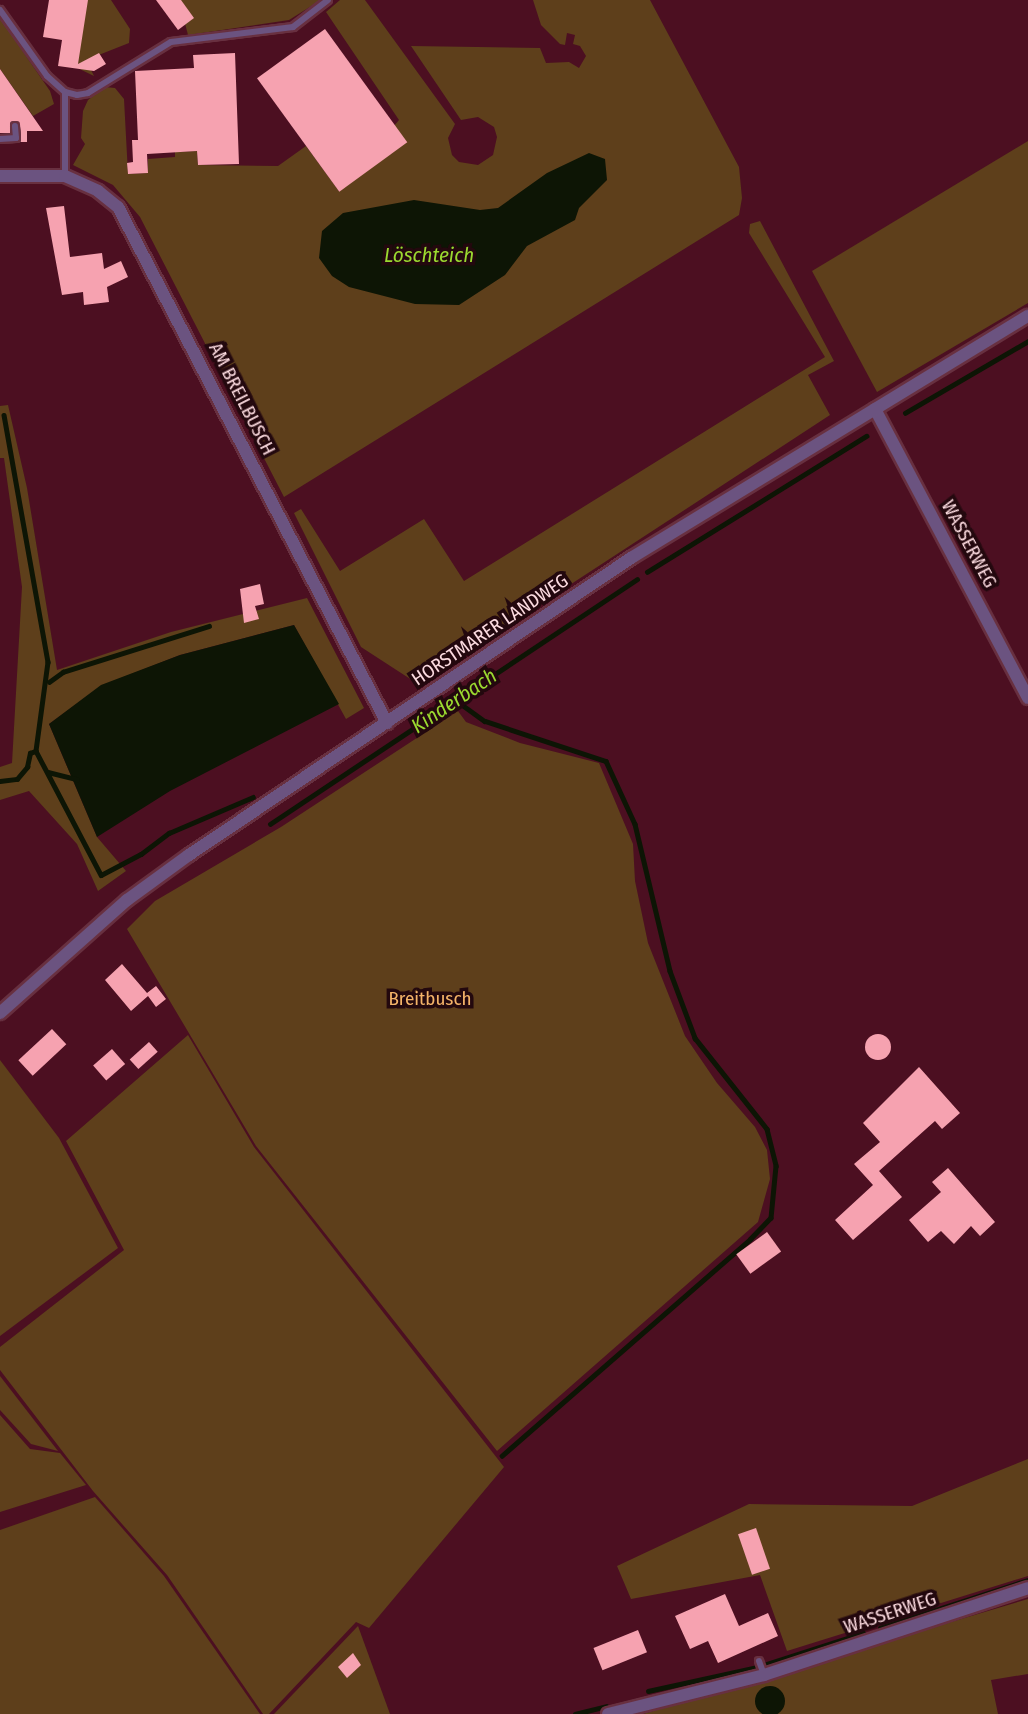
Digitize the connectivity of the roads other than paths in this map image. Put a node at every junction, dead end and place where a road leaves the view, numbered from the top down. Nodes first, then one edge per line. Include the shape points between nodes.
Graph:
1 (328, 0) edge
2 (0, 10) edge
3 (65, 92) junction
4 (16, 126) dead end
5 (0, 139) edge
6 (0, 176) edge
7 (65, 176) junction
8 (1028, 316) edge
9 (875, 408) junction
10 (1028, 698) edge
11 (387, 723) junction
12 (0, 1013) edge
13 (1028, 1588) edge
14 (759, 1661) dead end
15 (764, 1675) junction
16 (608, 1714) edge

1 - 3 lane via 293,27 184,38 88,93
2 - 3 lane via 47,76
3 - 7 lane
4 - 5 lane via 16,138
6 - 7 street, AM BREILBUSCH
7 - 11 street, AM BREILBUSCH via 98,191 132,228
8 - 9 street, HORSTMARER LANDWEG
9 - 10 street, WASSERWEG
9 - 11 street, HORSTMARER LANDWEG via 631,558
11 - 12 street, HORSTMARER LANDWEG via 158,876
13 - 15 street, WASSERWEG
14 - 15 lane
15 - 16 street, WASSERWEG

